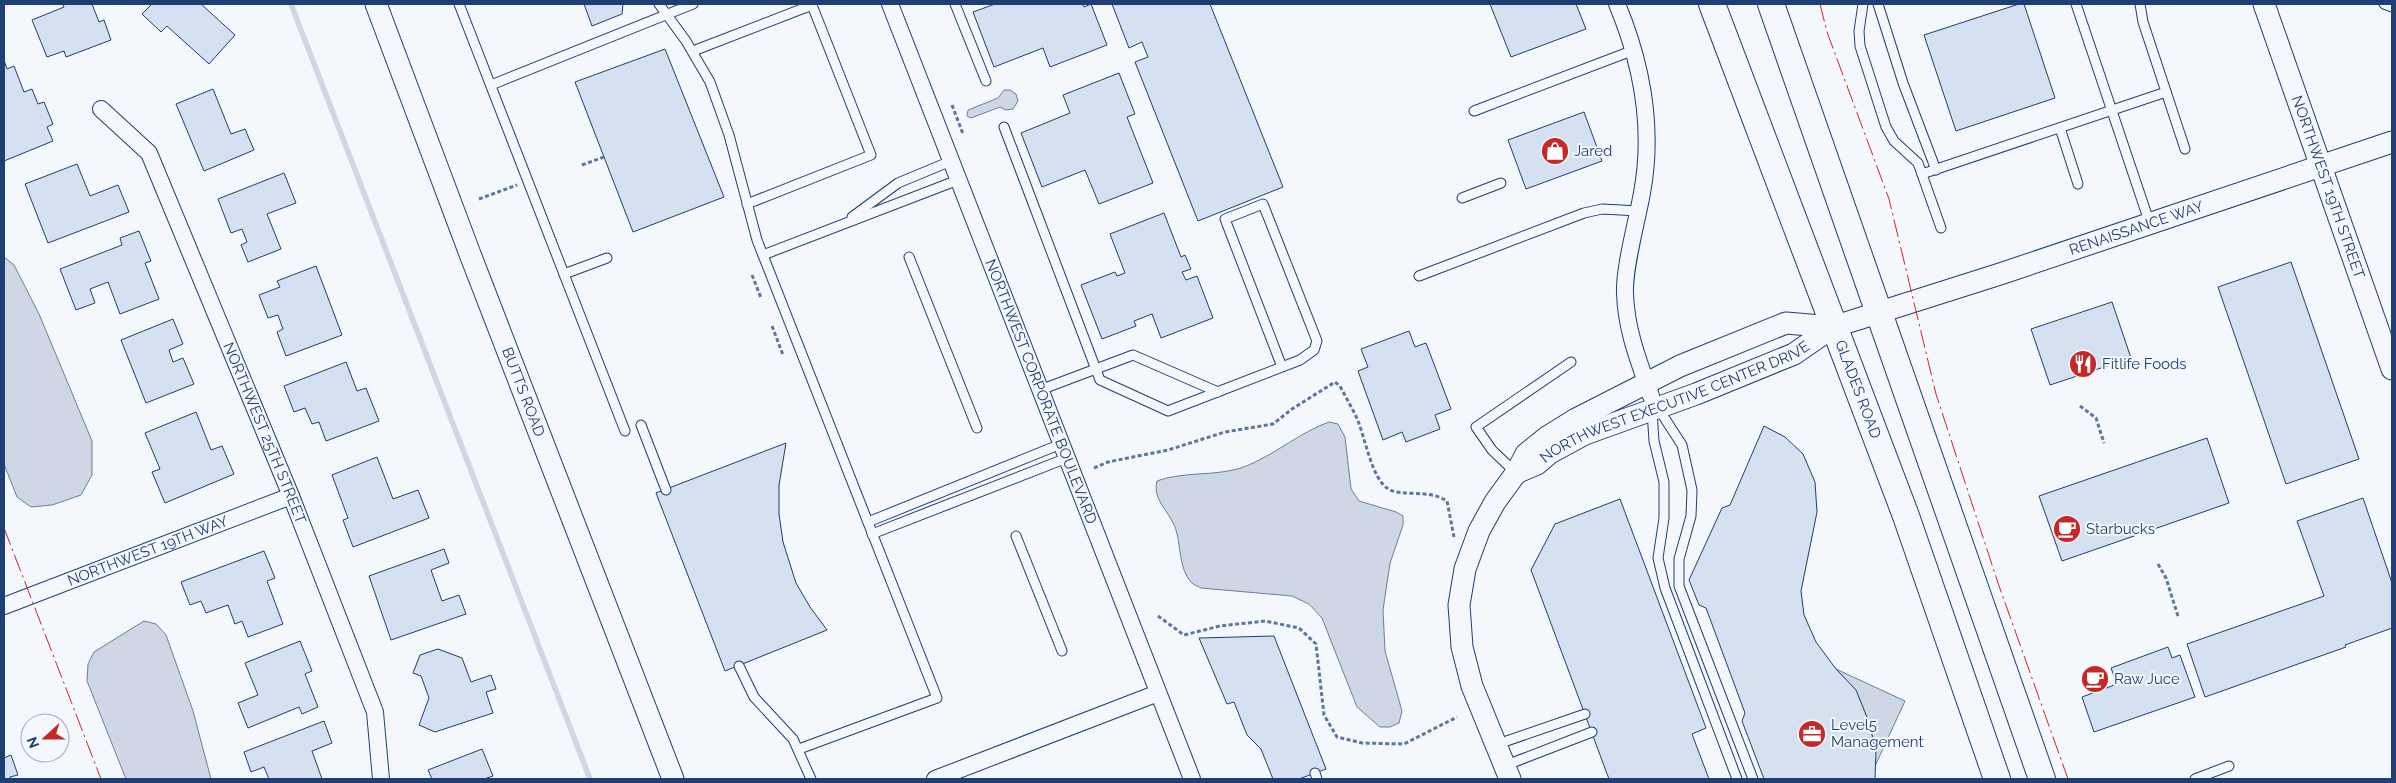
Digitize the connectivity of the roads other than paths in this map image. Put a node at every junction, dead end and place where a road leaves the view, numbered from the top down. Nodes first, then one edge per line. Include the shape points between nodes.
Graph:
1 (376, 4) edge
2 (459, 4) edge
3 (659, 4) edge
4 (693, 4) edge
5 (890, 4) edge
6 (955, 4) edge
7 (1617, 4) edge
8 (1712, 4) edge
9 (1771, 4) edge
10 (1863, 4) edge
11 (1878, 4) edge
12 (2076, 4) edge
13 (2140, 4) edge
14 (2264, 4) edge
15 (2384, 4) edge
16 (2392, 7) edge
17 (667, 14) junction
18 (1634, 50) junction
19 (693, 51) junction
20 (986, 82) dead end
21 (491, 84) junction
22 (2166, 92) junction
23 (101, 109) dead end
24 (2112, 110) junction
25 (1474, 111) dead end
26 (1004, 127) dead end
27 (2060, 128) junction
28 (2392, 142) edge
29 (2185, 149) dead end
30 (951, 161) junction
31 (2320, 166) junction
32 (1936, 170) junction
33 (1922, 174) junction
34 (958, 180) junction
35 (1501, 183) dead end
36 (2078, 184) dead end
37 (1462, 198) dead end
38 (747, 204) junction
39 (1639, 211) junction
40 (845, 223) junction
41 (2150, 224) junction
42 (1940, 228) dead end
43 (763, 255) junction
44 (909, 257) dead end
45 (607, 258) dead end
46 (564, 274) junction
47 (1419, 276) dead end
48 (1880, 312) junction
49 (1833, 327) junction
50 (1571, 362) dead end
51 (1282, 367) junction
52 (1095, 368) junction
53 (2392, 369) edge
54 (1040, 390) junction
55 (1218, 392) junction
56 (1652, 399) junction
57 (641, 425) dead end
58 (976, 428) dead end
59 (625, 431) dead end
60 (1064, 451) junction
61 (1516, 473) junction
62 (666, 490) dead end
63 (291, 496) junction
64 (868, 522) junction
65 (872, 534) junction
66 (1016, 536) dead end
67 (4, 606) edge
68 (1062, 651) dead end
69 (739, 666) dead end
70 (1158, 693) junction
71 (1585, 714) dead end
72 (1592, 732) dead end
73 (1495, 746) junction
74 (799, 749) junction
75 (2229, 766) dead end
76 (1507, 772) edge
77 (381, 779) edge
78 (673, 779) edge
79 (811, 779) edge
80 (937, 779) edge
81 (1192, 779) edge
82 (1737, 779) edge
83 (1753, 779) edge
84 (1996, 779) edge
85 (2042, 779) edge
86 (2195, 779) edge

1 - 78 street, BUTTS ROAD
2 - 21 lane
3 - 17 lane
4 - 17 lane
5 - 30 street, NORTHWEST CORPORATE BOULEVARD
6 - 20 lane
7 - 18 street
8 - 49 main road, GLADES ROAD
9 - 48 main road
10 - 33 lane via 1860,46 1886,127 1894,141 1918,163
11 - 32 lane
12 - 24 lane
13 - 22 lane via 2140,13
14 - 31 street, NORTHWEST 19TH STREET
15 - 16 lane
17 - 19 lane
17 - 21 lane
18 - 25 lane
18 - 39 street via 1643,88 1647,132 1646,170
19 - 38 lane via 723,116
19 - 38 lane via 812,5 871,156
21 - 46 lane
22 - 24 lane
22 - 29 lane
23 - 63 street, NORTHWEST 25TH STREET via 149,153
24 - 27 lane
24 - 41 lane
26 - 52 lane
27 - 32 lane
27 - 36 lane
28 - 31 street, RENAISSANCE WAY
30 - 34 street, NORTHWEST CORPORATE BOULEVARD
30 - 40 lane via 898,183
31 - 41 street, RENAISSANCE WAY
31 - 53 street, NORTHWEST 19TH STREET
32 - 33 lane
33 - 42 lane
34 - 40 lane
34 - 54 street, NORTHWEST CORPORATE BOULEVARD
35 - 37 lane
38 - 43 lane
39 - 47 lane via 1602,209 1584,214
39 - 56 street via 1625,290 1629,328
40 - 43 lane
41 - 48 street, RENAISSANCE WAY
43 - 64 lane
44 - 58 lane
45 - 46 lane
46 - 59 lane
48 - 49 street, NORTHWEST EXECUTIVE CENTER DRIVE
48 - 85 main road
49 - 56 street, NORTHWEST EXECUTIVE CENTER DRIVE via 1794,354
49 - 56 street, NORTHWEST EXECUTIVE CENTER DRIVE via 1786,323 1680,366
49 - 84 main road, GLADES ROAD via 1906,516
50 - 61 lane via 1476,427 1492,450
51 - 51 lane via 1314,350 1317,341 1263,204 1225,219
51 - 55 lane
52 - 54 lane
52 - 55 lane via 1133,355
52 - 55 lane via 1100,380 1168,411
54 - 60 street, NORTHWEST CORPORATE BOULEVARD
56 - 61 street, NORTHWEST EXECUTIVE CENTER DRIVE via 1589,411 1526,454
56 - 82 lane via 1654,441 1664,482 1664,518 1658,558 1665,588
56 - 83 lane via 1682,445 1692,490 1691,516 1679,559 1679,586
57 - 62 lane
60 - 64 lane
60 - 65 lane
60 - 70 street, NORTHWEST CORPORATE BOULEVARD
61 - 73 street, NORTHWEST EXECUTIVE CENTER DRIVE via 1479,531 1465,570 1459,605 1459,625 1467,668
63 - 67 street, NORTHWEST 19TH WAY
63 - 77 street, NORTHWEST 25TH STREET via 375,712
64 - 65 lane
65 - 74 lane via 937,698
66 - 68 lane
69 - 74 lane via 754,697 785,729
70 - 80 street
70 - 81 street, NORTHWEST CORPORATE BOULEVARD
71 - 73 lane
72 - 76 lane
73 - 76 street, NORTHWEST EXECUTIVE CENTER DRIVE
74 - 79 lane
75 - 86 lane

